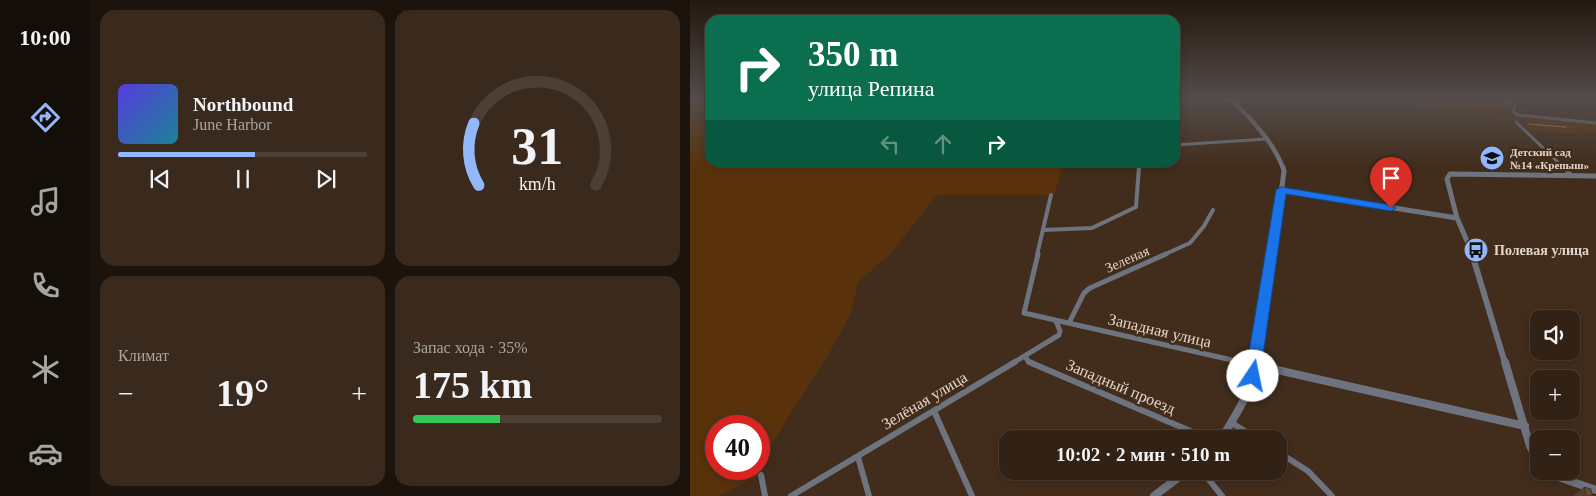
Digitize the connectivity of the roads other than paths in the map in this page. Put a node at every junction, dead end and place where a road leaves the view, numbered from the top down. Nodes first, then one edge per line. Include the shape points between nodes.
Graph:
1 (1253, 121) edge
2 (1576, 121) edge
3 (1516, 122) dead end
4 (1596, 123) edge
5 (1266, 139) junction
6 (1180, 146) edge
7 (1139, 167) edge
8 (1572, 176) junction
9 (1596, 176) edge
10 (1281, 190) junction
11 (1051, 195) dead end
12 (1213, 210) dead end
13 (1457, 218) junction
14 (1043, 230) junction
15 (1056, 321) junction
16 (1069, 323) junction
17 (1025, 356) junction
18 (1255, 366) junction
19 (934, 411) junction
20 (1232, 423) junction
21 (1525, 426) junction
22 (1188, 430) edge
23 (1228, 430) edge
24 (1243, 430) edge
25 (1530, 446) edge
26 (858, 457) junction
27 (1287, 458) edge
28 (762, 480) edge
29 (1174, 480) edge
30 (1209, 480) edge
31 (1567, 480) edge
32 (1596, 490) edge
33 (765, 496) edge
34 (791, 496) edge
35 (869, 496) edge
36 (972, 496) edge
37 (1154, 496) edge
38 (1222, 496) edge
39 (1332, 496) edge

1 - 5 street
2 - 4 street
3 - 8 street
5 - 6 street
5 - 10 street via 1284,166
7 - 14 street via 1136,207 1092,228
8 - 9 street
8 - 13 street via 1450,174 1447,179
10 - 13 street
10 - 18 street
11 - 14 street, Западная улица
12 - 16 street, Зеленая via 1190,243 1090,288 1084,293
13 - 21 street via 1476,263
14 - 15 street, Западная улица via 1024,313
15 - 16 street, Западная улица
15 - 17 street, Зелёная улица via 1059,335
16 - 18 street, Западная улица
17 - 19 street, Зелёная улица
17 - 22 street, Западный проезд via 1028,361
18 - 20 street via 1250,388
18 - 21 street, Западная улица
19 - 26 street, Зелёная улица
19 - 36 street
20 - 23 street
20 - 24 street
21 - 25 street
26 - 34 street, Зелёная улица
26 - 35 street
27 - 39 street via 1308,471
28 - 33 street
29 - 37 street
30 - 38 street
31 - 32 street

